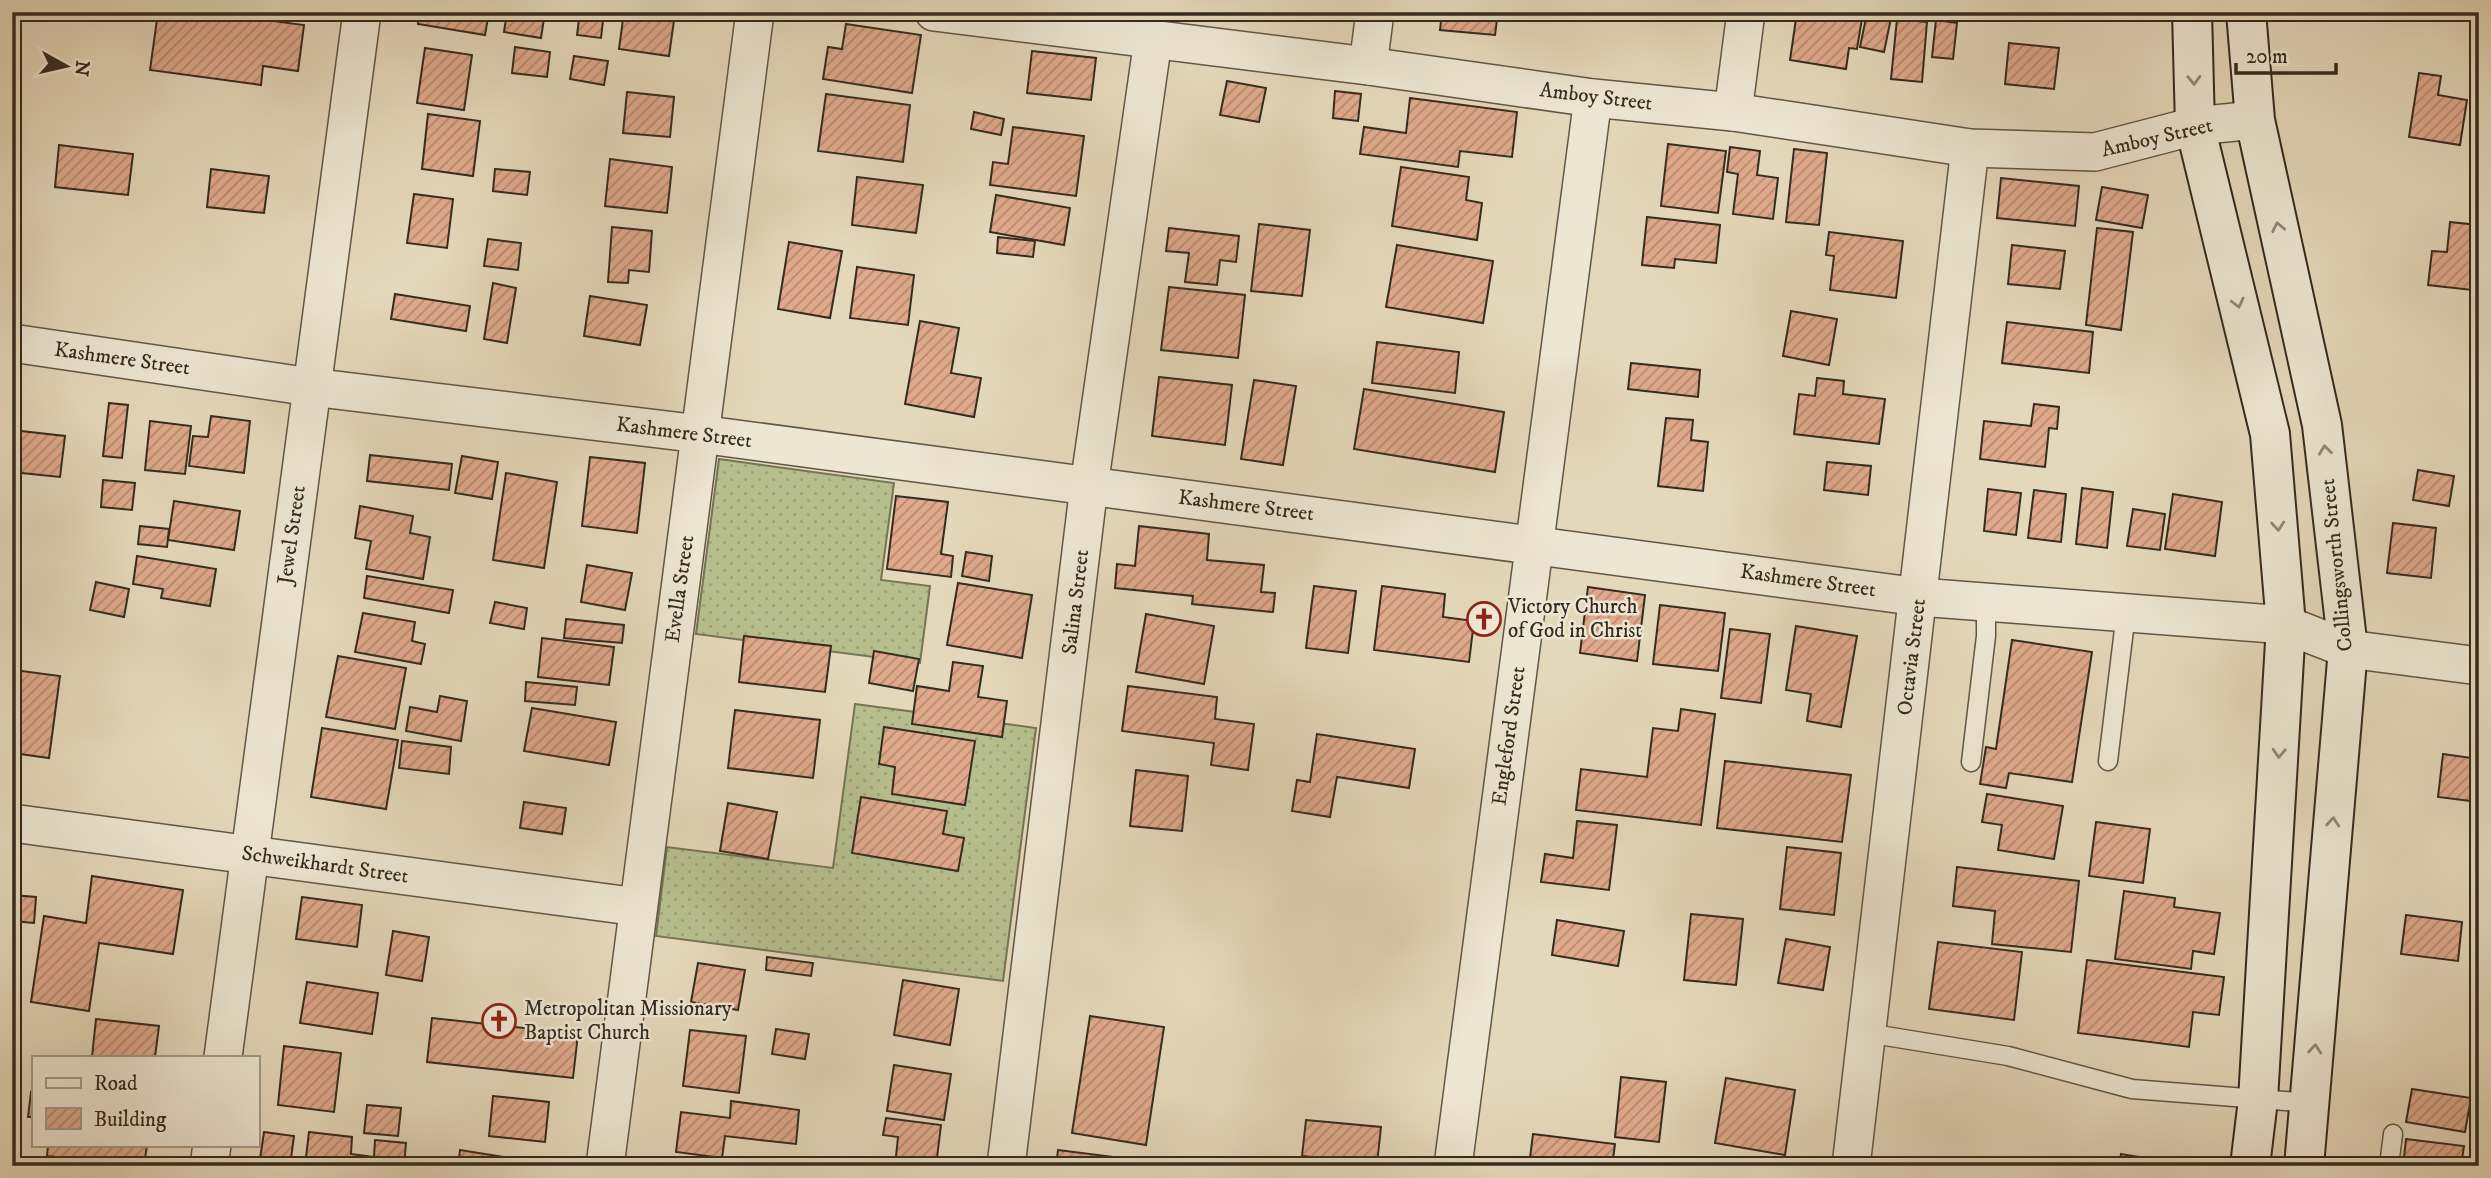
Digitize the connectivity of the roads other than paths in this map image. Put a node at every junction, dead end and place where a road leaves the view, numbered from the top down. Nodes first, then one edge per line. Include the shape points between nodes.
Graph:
1 (362, 12) edge
2 (755, 12) edge
3 (934, 12) edge
4 (1375, 12) edge
5 (1746, 12) edge
6 (2192, 12) edge
7 (2246, 12) edge
8 (1153, 40) junction
9 (1368, 66) junction
10 (1593, 98) junction
11 (1733, 112) junction
12 (2255, 120) junction
13 (2195, 125) junction
14 (1970, 148) junction
15 (12, 343) edge
16 (311, 387) junction
17 (701, 434) junction
18 (1089, 486) junction
19 (1535, 543) junction
20 (1919, 597) junction
21 (1986, 602) junction
22 (2126, 613) junction
23 (2286, 625) junction
24 (2348, 649) junction
25 (2479, 666) edge
26 (2108, 761) dead end
27 (1971, 762) dead end
28 (12, 823) edge
29 (249, 855) junction
30 (638, 907) junction
31 (1867, 1033) junction
32 (223, 1056) edge
33 (2258, 1100) junction
34 (2311, 1103) junction
35 (2393, 1134) dead end
36 (212, 1146) edge
37 (209, 1166) edge
38 (605, 1166) edge
39 (1006, 1166) edge
40 (1453, 1166) edge
41 (1852, 1166) edge
42 (2250, 1166) edge
43 (2304, 1166) edge
44 (2389, 1166) edge

1 - 16 street, Jewel Street
2 - 17 street, Evella Street
3 - 8 street, Amboy Street
4 - 9 street
5 - 11 street
6 -> 13 main road
7 - 12 main road, Collingsworth Street
8 - 9 street, Amboy Street
8 - 18 street, Salina Street
9 - 10 street, Amboy Street
10 - 11 street, Amboy Street
10 - 19 street, Engleford Street
11 - 14 street, Amboy Street
12 - 13 street, Amboy Street
24 -> 12 main road, Collingsworth Street via 2322,425
13 - 14 street, Amboy Street via 2095,152
13 -> 23 main road via 2270,434
14 - 20 street, Octavia Street
15 - 16 street, Kashmere Street
16 - 17 street, Kashmere Street
16 - 29 street, Jewel Street
17 - 18 street, Kashmere Street
17 - 30 street, Evella Street
18 - 19 street, Kashmere Street
18 - 39 street, Salina Street
19 - 20 street, Kashmere Street
19 - 40 street, Engleford Street
20 - 21 street, Kashmere Street
20 - 31 street, Octavia Street
21 - 22 street, Kashmere Street
21 - 27 lane
22 - 23 street, Kashmere Street
22 - 26 lane
23 - 24 street, Kashmere Street
23 -> 33 main road
24 - 25 street, Kashmere Street
34 -> 24 main road, Collingsworth Street
28 - 29 street, Schweikhardt Street
29 - 30 street, Schweikhardt Street
29 - 32 street, Jewel Street
30 - 38 street, Evella Street
31 - 33 lane via 2008,1056 2132,1089
31 - 41 street, Octavia Street
33 - 34 lane
33 - 42 main road
34 - 43 main road, Collingsworth Street
35 - 44 lane
36 - 37 street

